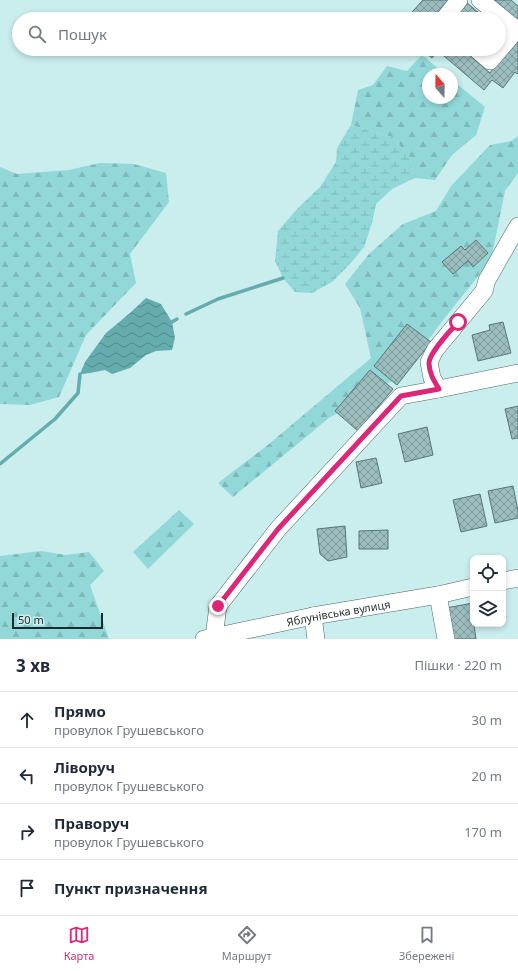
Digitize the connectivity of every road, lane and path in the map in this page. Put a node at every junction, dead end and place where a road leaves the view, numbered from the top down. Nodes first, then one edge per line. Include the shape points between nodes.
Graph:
1 (459, 0) edge
2 (480, 0) edge
3 (450, 12) edge
4 (495, 12) edge
5 (506, 20) edge
6 (517, 29) edge
7 (506, 42) edge
8 (484, 56) edge
9 (494, 56) edge
10 (518, 226) edge
11 (518, 373) edge
12 (439, 389) junction
13 (518, 578) edge
14 (506, 580) edge
15 (470, 588) edge
16 (438, 595) junction
17 (313, 616) junction
18 (209, 638) edge
19 (316, 639) edge
20 (446, 639) edge

1 - 3 street
2 - 4 street
5 - 6 street
6 - 7 street
8 - 9 street via 490,61
10 - 12 street via 487,280 484,291 434,350 429,362 432,378
11 - 12 street
12 - 18 street via 401,396 278,529 218,606
13 - 14 street
15 - 16 street, Яблунівська вулиця
16 - 17 street, Яблунівська вулиця
16 - 20 street
17 - 18 street, Яблунівська вулиця
17 - 19 street

